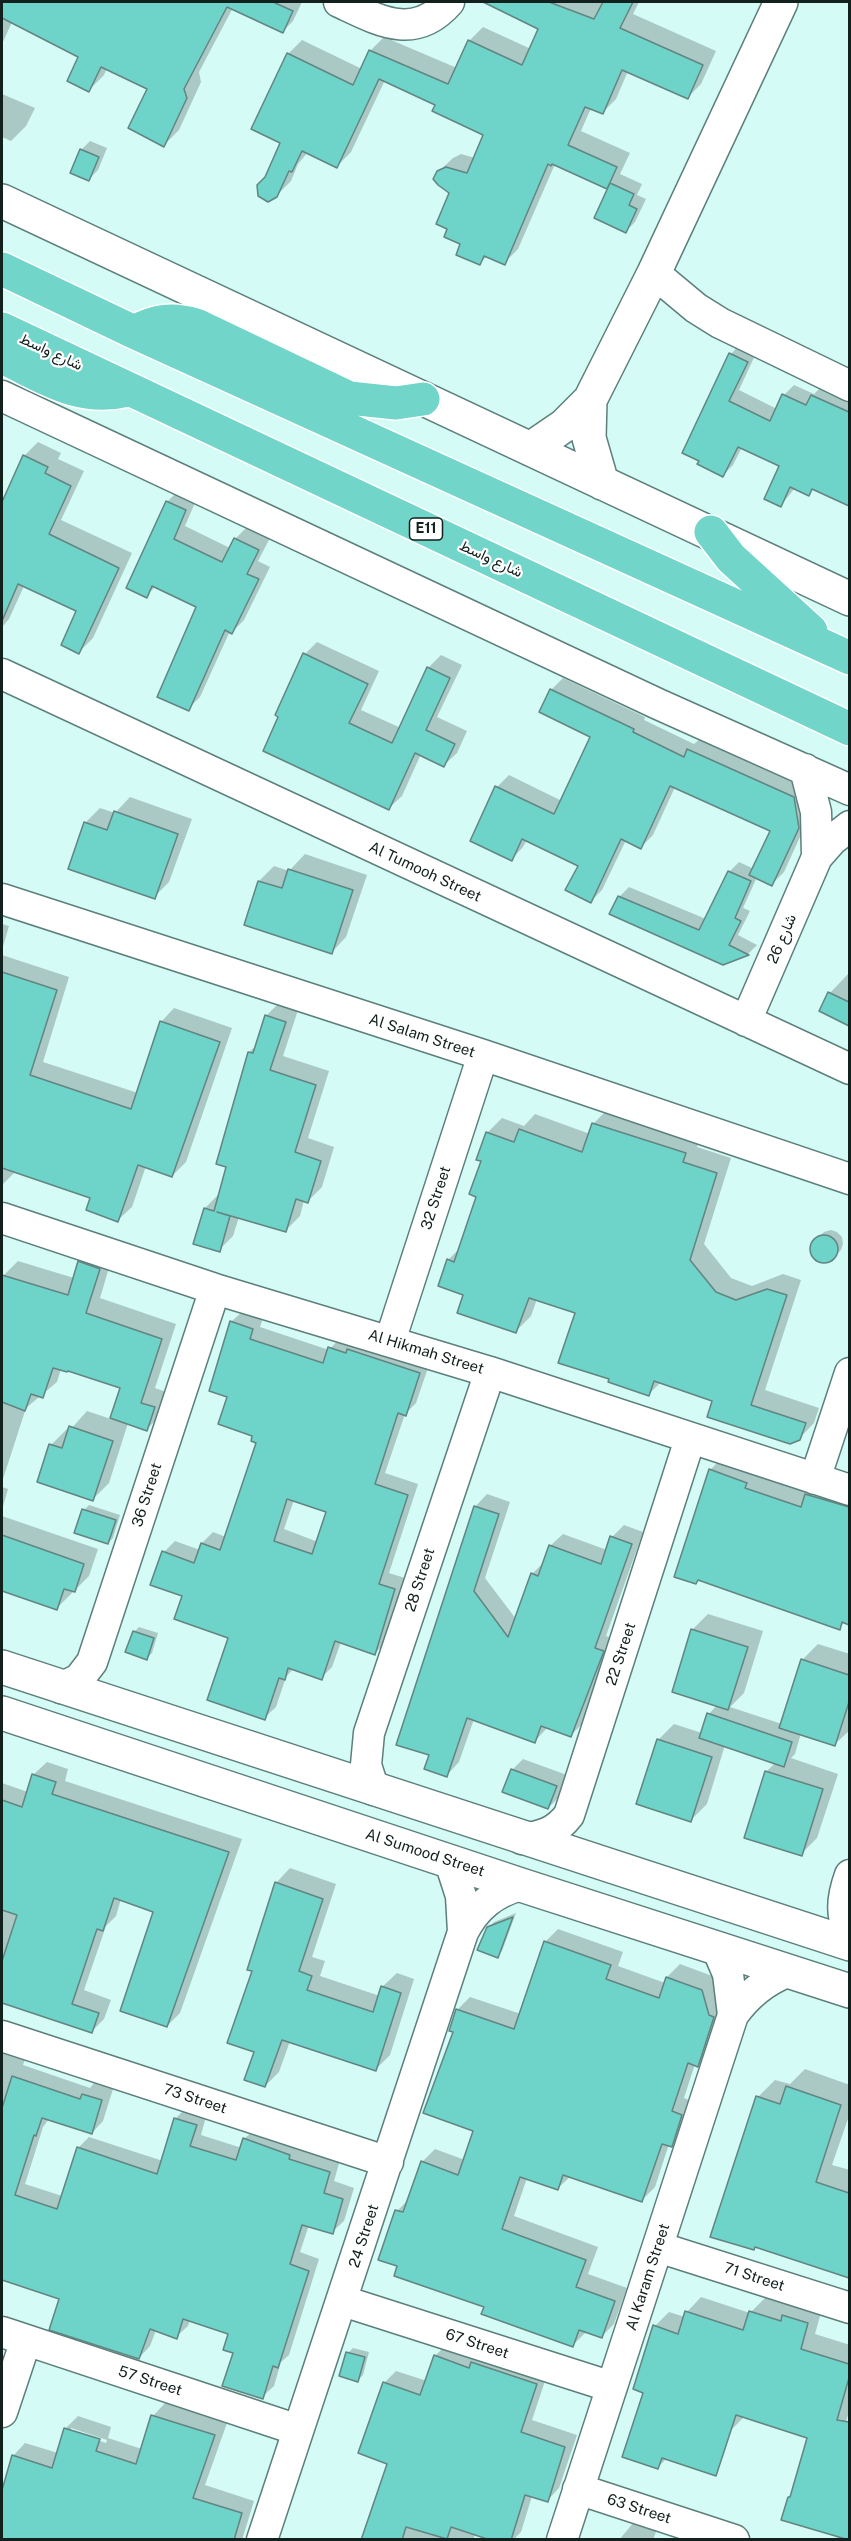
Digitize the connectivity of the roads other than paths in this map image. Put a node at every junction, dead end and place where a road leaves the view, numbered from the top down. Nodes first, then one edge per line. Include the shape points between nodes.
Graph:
1 (339, 2) edge
2 (449, 2) edge
3 (782, 2) edge
4 (2, 201) edge
5 (2, 269) edge
6 (654, 273) junction
7 (2, 329) edge
8 (134, 332) junction
9 (2, 357) edge
10 (849, 386) edge
11 (132, 390) junction
12 (2, 396) edge
13 (423, 399) junction
14 (590, 400) junction
15 (530, 449) junction
16 (602, 483) junction
17 (711, 532) junction
18 (849, 599) edge
19 (841, 654) edge
20 (2, 674) edge
21 (849, 729) edge
22 (805, 769) junction
23 (849, 790) edge
24 (849, 826) edge
25 (817, 857) junction
26 (2, 899) edge
27 (746, 1021) junction
28 (483, 1055) junction
29 (849, 1069) edge
30 (847, 1175) edge
31 (2, 1218) edge
32 (215, 1289) junction
33 (390, 1341) junction
34 (490, 1372) junction
35 (849, 1372) edge
36 (690, 1439) junction
37 (814, 1479) junction
38 (849, 1490) edge
39 (2, 1668) edge
40 (47, 1683) junction
41 (2, 1706) edge
42 (2, 1713) edge
43 (374, 1790) junction
44 (512, 1836) junction
45 (394, 1843) junction
46 (450, 1862) junction
47 (849, 1875) edge
48 (521, 1885) junction
49 (463, 1932) junction
50 (849, 1939) edge
51 (849, 1944) edge
52 (717, 1948) junction
53 (789, 1971) junction
54 (849, 1991) edge
55 (733, 2015) junction
56 (2, 2036) edge
57 (388, 2162) junction
58 (658, 2247) junction
59 (343, 2301) junction
60 (849, 2308) edge
61 (14, 2336) edge
62 (612, 2387) junction
63 (2, 2412) edge
64 (297, 2430) junction
65 (578, 2489) junction
66 (262, 2540) edge
67 (562, 2540) edge
68 (734, 2540) edge

1 - 2 street via 378,20 411,25 427,20
3 - 6 street
4 - 13 street
5 - 8 highway
6 - 10 street via 720,323
6 - 14 street
7 - 11 highway, شارع واسط / E11
8 - 13 highway via 157,321 182,321 349,398 396,404
8 - 19 highway
9 - 11 highway via 82,393
11 - 21 highway, شارع واسط / E11
12 - 22 street
13 - 15 street
14 - 15 street via 565,425
14 - 16 street via 589,438
15 - 16 street
16 - 17 street
17 - 18 street
17 - 19 highway via 731,558
20 - 27 street, Al Tumooh Street
22 - 23 street
22 - 25 street, شارع 26 via 816,812
24 - 25 street, شارع 26
25 - 27 street, شارع 26
26 - 28 street, Al Salam Street
27 - 29 street, Al Tumooh Street
28 - 30 street, Al Salam Street
28 - 33 street, 32 Street
31 - 32 street, Al Hikmah Street
32 - 33 street, Al Hikmah Street
32 - 40 street, 36 Street via 92,1662 79,1679
33 - 34 street, Al Hikmah Street
34 - 36 street, Al Hikmah Street
34 - 43 street, 28 Street via 369,1733 366,1765
35 - 37 street
36 - 37 street, Al Hikmah Street
36 - 44 street, 22 Street via 569,1815 551,1833
37 - 38 street, Al Hikmah Street
39 - 40 street
40 - 41 street via 10,1708
40 - 43 street
42 - 45 street, Al Sumood Street
43 - 44 street
44 - 45 street via 453,1834 405,1821 393,1825
44 - 51 street
45 - 46 street, Al Sumood Street
46 - 48 street, Al Sumood Street
46 - 49 street, 24 Street via 461,1896
47 - 50 street via 842,1914
48 - 49 street, 24 Street via 492,1896
48 - 52 street, Al Sumood Street
49 - 57 street, 24 Street
52 - 53 street, Al Sumood Street
52 - 55 street, Al Karam Street via 728,1974
53 - 54 street, Al Sumood Street
53 - 55 street, Al Karam Street via 763,1984
55 - 58 street, Al Karam Street
56 - 57 street, 73 Street
57 - 59 street, 24 Street
58 - 60 street, 71 Street
58 - 62 street, Al Karam Street
59 - 62 street, 67 Street
59 - 64 street, 24 Street
61 - 63 street
61 - 64 street, 57 Street
62 - 65 street, Al Karam Street
64 - 66 street, 24 Street
65 - 67 street, Al Karam Street
65 - 68 street, 63 Street

